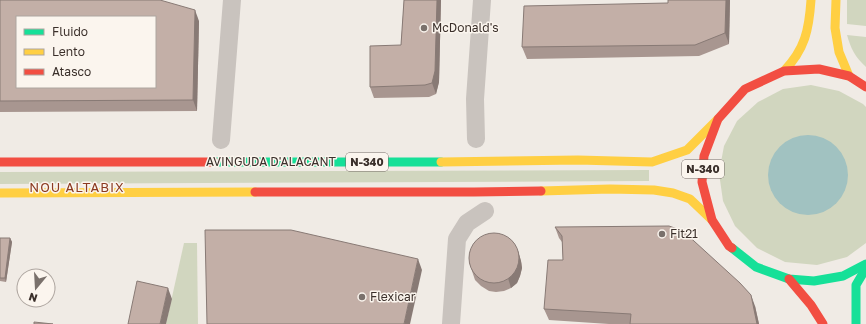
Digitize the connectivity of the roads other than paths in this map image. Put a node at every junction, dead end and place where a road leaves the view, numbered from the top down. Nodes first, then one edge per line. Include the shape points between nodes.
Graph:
1 (232, 0) edge
2 (482, 0) edge
3 (812, 0) edge
4 (836, 0) edge
5 (784, 71) junction
6 (849, 76) junction
7 (866, 87) edge
8 (718, 119) junction
9 (476, 139) dead end
10 (220, 140) dead end
11 (0, 162) edge
12 (0, 193) edge
13 (485, 211) dead end
14 (712, 220) junction
15 (866, 264) edge
16 (866, 268) edge
17 (789, 279) junction
18 (451, 324) edge
19 (823, 324) edge
20 (856, 324) edge

1 - 10 street
2 - 9 street via 475,99
3 - 5 main road via 809,25 802,45
4 - 6 main road via 835,28 839,52
5 - 6 main road, N-340 via 819,69
5 - 8 main road, N-340 via 746,89
6 - 7 main road, N-340
8 - 11 main road, AVINGUDA D'ALACANT / N-340 via 687,150 652,162
8 - 14 main road, N-340 via 704,156 702,182
12 - 14 main road, N-340 via 654,190 690,199
13 - 18 street via 467,223 457,239
14 - 17 main road, N-340 via 729,246 756,267
15 - 17 main road, N-340 via 843,276 814,281
16 - 20 main road via 856,285
17 - 19 main road, N-340

